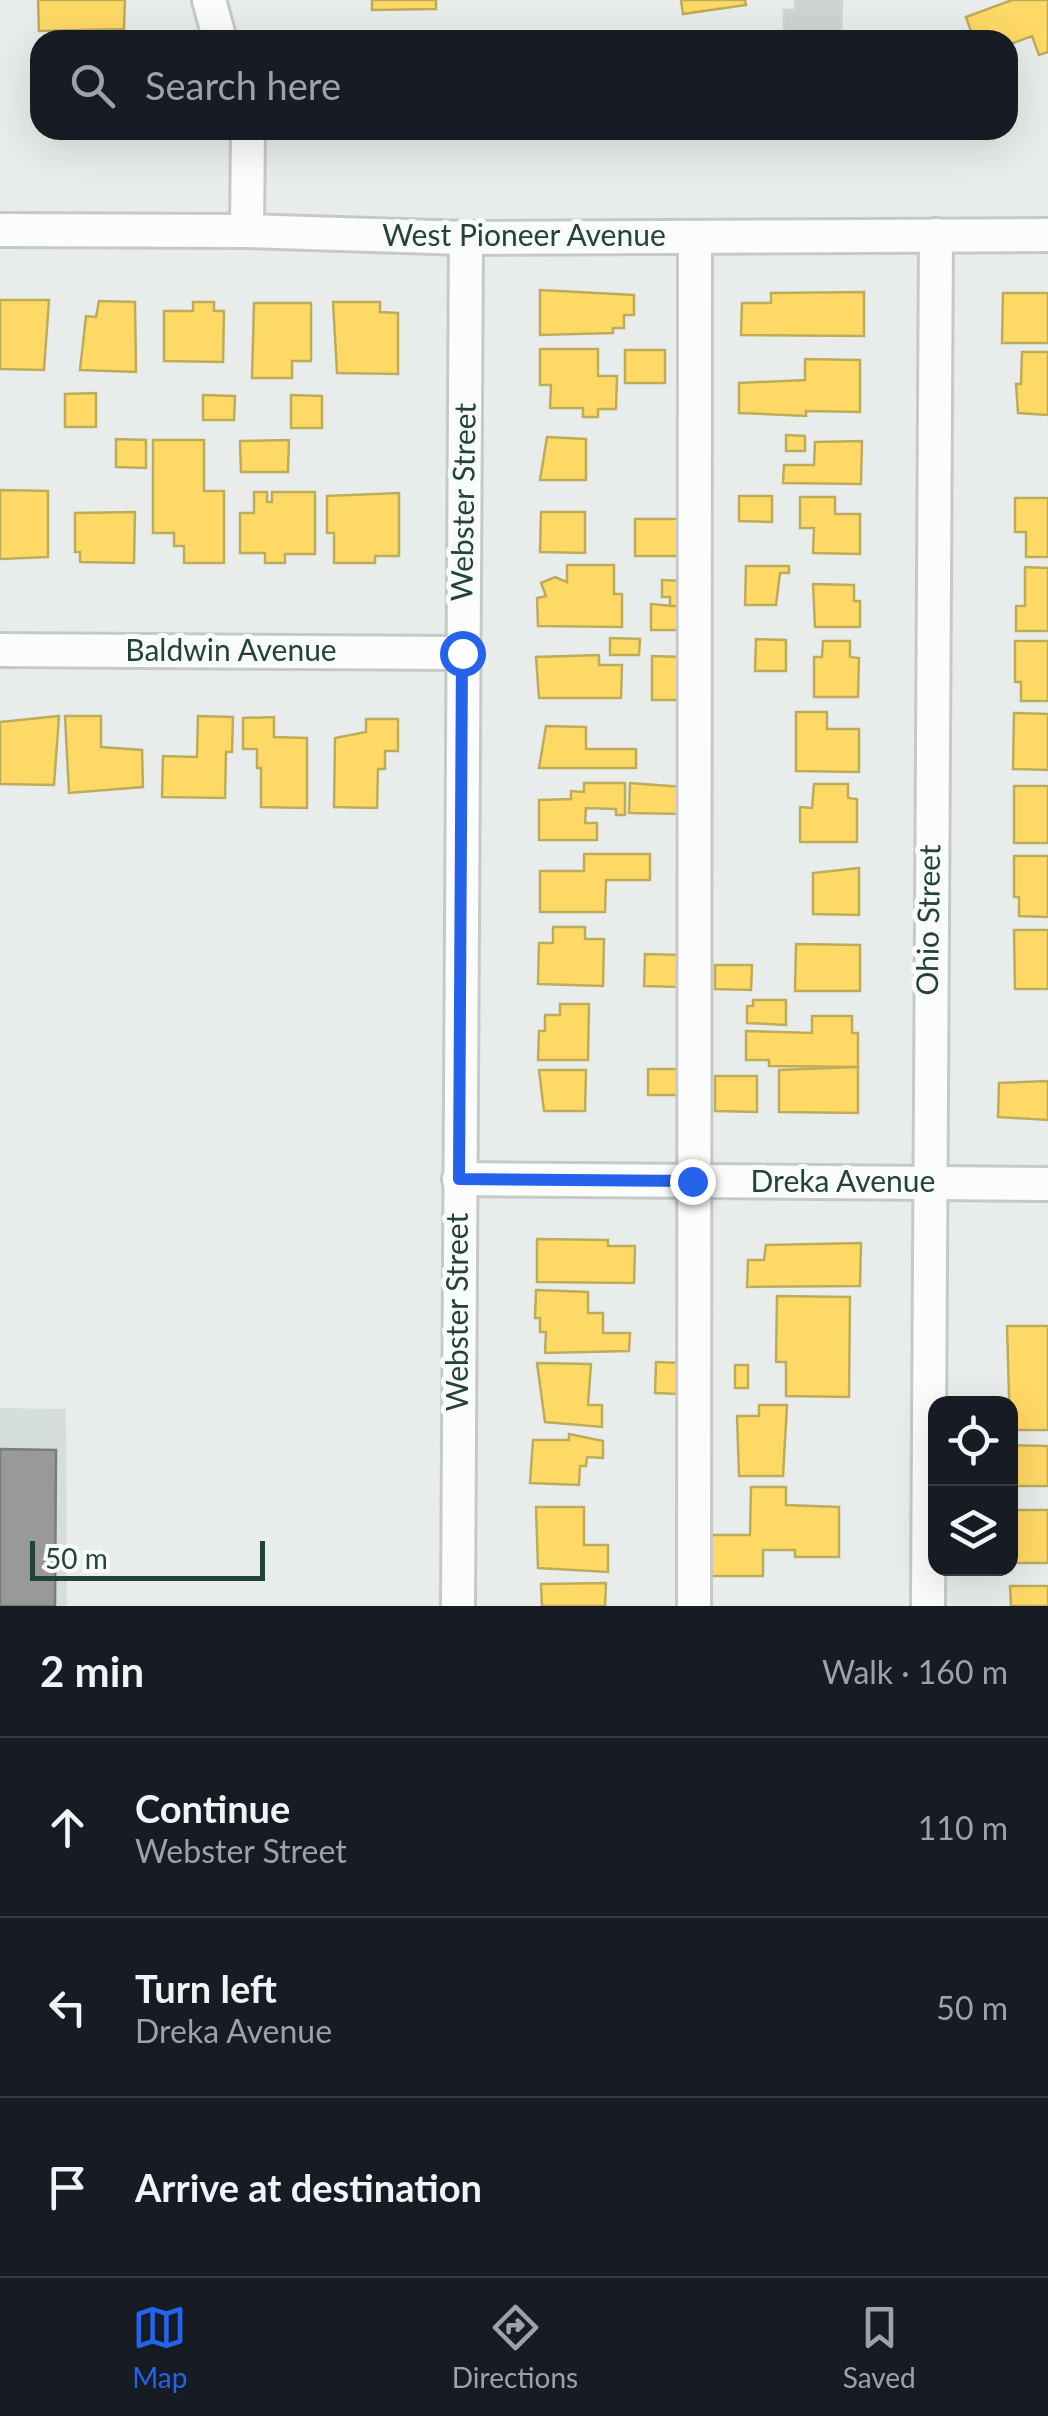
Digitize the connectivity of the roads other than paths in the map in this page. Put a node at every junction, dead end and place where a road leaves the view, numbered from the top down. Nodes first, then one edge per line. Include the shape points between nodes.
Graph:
1 (209, 0) edge
2 (217, 30) edge
3 (248, 140) edge
4 (0, 230) edge
5 (247, 230) junction
6 (936, 235) junction
7 (1048, 235) edge
8 (694, 237) junction
9 (466, 238) junction
10 (0, 650) edge
11 (462, 653) junction
12 (459, 1179) junction
13 (692, 1181) junction
14 (927, 1182) junction
15 (1048, 1184) edge
16 (458, 1606) edge
17 (694, 1606) edge
18 (928, 1606) edge

1 - 2 street
3 - 5 street
4 - 5 street, West Pioneer Avenue
5 - 9 street, West Pioneer Avenue
6 - 7 street, West Pioneer Avenue
6 - 8 street, West Pioneer Avenue
6 - 14 street, Ohio Street
8 - 9 street, West Pioneer Avenue
8 - 13 street
9 - 11 street, Webster Street
10 - 11 street, Baldwin Avenue
11 - 12 street, Webster Street
12 - 13 street, Dreka Avenue
12 - 16 street, Webster Street
13 - 14 street, Dreka Avenue
13 - 17 street
14 - 15 street, Dreka Avenue
14 - 18 street, Ohio Street

